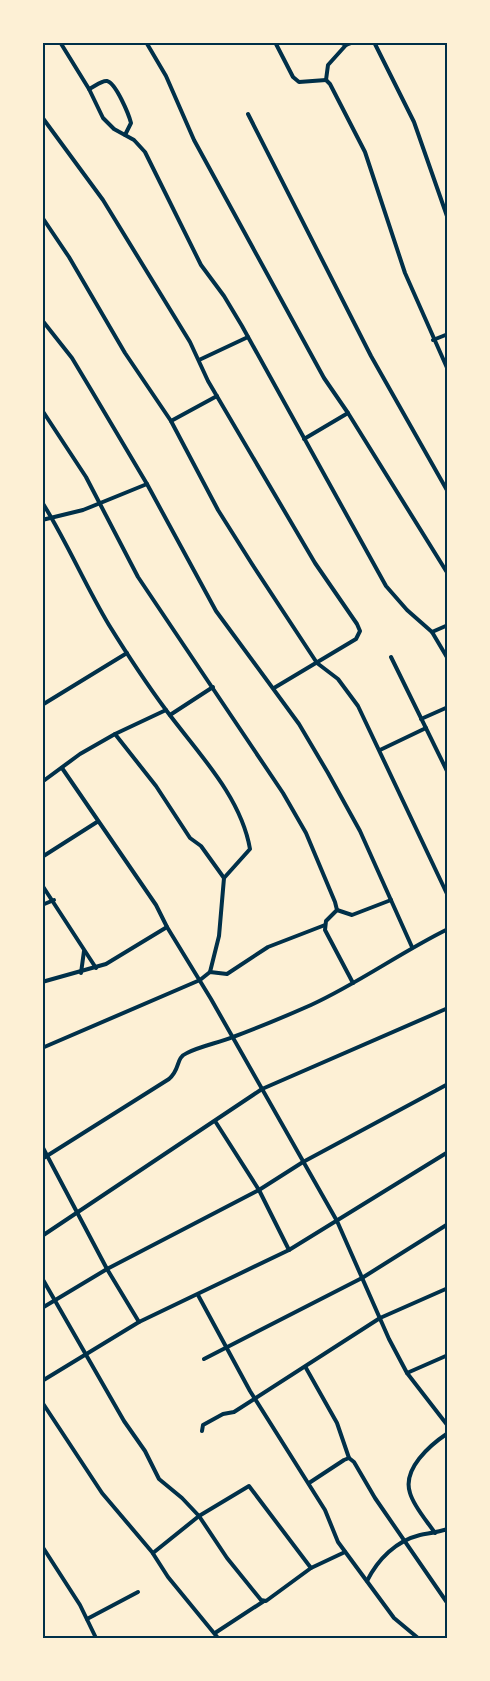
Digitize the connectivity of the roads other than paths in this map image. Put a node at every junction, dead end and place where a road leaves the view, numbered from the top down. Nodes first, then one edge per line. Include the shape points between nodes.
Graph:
1 (60, 42) edge
2 (146, 42) edge
3 (275, 42) edge
4 (340, 42) edge
5 (354, 42) edge
6 (374, 42) edge
7 (346, 45) junction
8 (326, 80) junction
9 (89, 89) junction
10 (248, 114) dead end
11 (42, 117) edge
12 (125, 135) junction
13 (42, 217) edge
14 (448, 219) edge
15 (42, 320) edge
16 (448, 334) edge
17 (248, 337) junction
18 (433, 340) junction
19 (199, 360) junction
20 (448, 370) edge
21 (217, 396) junction
22 (42, 410) edge
23 (348, 413) junction
24 (171, 421) junction
25 (304, 439) junction
26 (147, 484) junction
27 (448, 492) edge
28 (42, 502) edge
29 (100, 503) junction
30 (51, 516) junction
31 (42, 520) edge
32 (448, 574) edge
33 (448, 625) edge
34 (432, 632) junction
35 (127, 653) junction
36 (390, 657) dead end
37 (448, 659) edge
38 (318, 663) junction
39 (213, 686) junction
40 (274, 688) junction
41 (42, 705) edge
42 (448, 707) edge
43 (166, 710) junction
44 (170, 715) junction
45 (421, 718) junction
46 (426, 728) junction
47 (115, 734) junction
48 (380, 750) junction
49 (62, 768) junction
50 (448, 773) edge
51 (42, 782) edge
52 (97, 822) junction
53 (42, 857) edge
54 (224, 878) junction
55 (42, 885) edge
56 (448, 896) edge
57 (54, 900) junction
58 (391, 900) junction
59 (42, 905) edge
60 (337, 910) junction
61 (325, 925) junction
62 (167, 928) junction
63 (448, 929) edge
64 (412, 947) junction
65 (84, 951) junction
66 (96, 968) junction
67 (210, 972) junction
68 (81, 973) junction
69 (200, 980) junction
70 (42, 982) edge
71 (353, 983) junction
72 (448, 1008) edge
73 (233, 1037) junction
74 (42, 1048) edge
75 (448, 1084) edge
76 (262, 1089) junction
77 (215, 1121) junction
78 (42, 1146) edge
79 (448, 1152) edge
80 (47, 1156) junction
81 (42, 1159) edge
82 (303, 1162) junction
83 (259, 1190) junction
84 (78, 1212) junction
85 (337, 1221) junction
86 (448, 1224) edge
87 (42, 1236) edge
88 (289, 1250) junction
89 (107, 1269) junction
90 (42, 1278) edge
91 (362, 1278) junction
92 (448, 1288) edge
93 (198, 1295) junction
94 (54, 1300) junction
95 (42, 1308) edge
96 (380, 1318) junction
97 (140, 1322) junction
98 (227, 1347) junction
99 (86, 1354) junction
100 (448, 1355) edge
101 (204, 1359) dead end
102 (306, 1368) junction
103 (407, 1373) junction
104 (42, 1381) edge
105 (254, 1398) junction
106 (42, 1402) edge
107 (447, 1424) edge
108 (202, 1431) dead end
109 (448, 1433) edge
110 (349, 1458) junction
111 (309, 1483) junction
112 (199, 1516) junction
113 (447, 1529) edge
114 (435, 1533) junction
115 (404, 1542) junction
116 (42, 1546) edge
117 (345, 1552) junction
118 (153, 1553) junction
119 (311, 1568) junction
120 (367, 1581) junction
121 (138, 1592) dead end
122 (264, 1601) junction
123 (448, 1604) edge
124 (87, 1619) junction
125 (214, 1633) junction
126 (96, 1638) edge
127 (218, 1638) edge
128 (418, 1638) edge

1 - 9 street
2 - 23 street via 240,226 324,378
3 - 8 street via 293,77 299,82
4 - 7 street
5 - 7 street
6 - 14 street via 414,122
7 - 8 street via 328,65
8 - 18 street via 365,152 405,273
9 - 12 street via 103,118
9 - 12 street via 104,81 114,86 131,123
10 - 27 street via 371,356
11 - 19 street via 103,200
12 - 17 street via 145,152 201,265
13 - 24 street via 125,353
15 - 26 street via 72,358
16 - 18 street
17 - 19 street
17 - 25 street
18 - 20 street
19 - 21 street
21 - 24 street
21 - 38 street via 315,563 360,631 356,640
22 - 29 street
23 - 25 street
23 - 32 street
24 - 38 street via 229,527
25 - 34 street via 386,586
26 - 29 street
26 - 40 street via 216,611
28 - 30 street
29 - 30 street
29 - 39 street via 138,577
30 - 31 street
30 - 35 street
33 - 34 street
34 - 37 street
35 - 41 street
35 - 43 street
36 - 45 street
38 - 40 street
38 - 48 street via 347,690
39 - 44 street
39 - 60 street via 306,833
40 - 58 street via 342,797
42 - 45 street
43 - 44 street
43 - 47 street
44 - 54 street via 208,764 248,838 250,849
45 - 46 street
46 - 48 street
46 - 50 street
47 - 49 street
47 - 54 street via 156,786 190,838 201,846
48 - 56 street
49 - 51 street
49 - 52 street
52 - 53 street
52 - 62 street via 156,905
54 - 67 street via 219,936
55 - 57 street
57 - 59 street
57 - 65 street
58 - 60 street via 352,915
58 - 64 street
60 - 61 street
61 - 67 street via 268,947 227,974
61 - 71 street via 328,938
62 - 66 street
62 - 69 street
63 - 64 street
64 - 71 street
65 - 66 street
65 - 68 street
66 - 68 street
67 - 69 street
68 - 70 street
69 - 73 street
69 - 74 street
71 - 73 street
72 - 76 street
73 - 76 street
73 - 80 street via 186,1053 178,1061 176,1073 169,1079
75 - 82 street
76 - 77 street
76 - 82 street
77 - 83 street
77 - 84 street
78 - 80 street
79 - 85 street
80 - 81 street
80 - 84 street
82 - 83 street
82 - 85 street
83 - 88 street
83 - 89 street
84 - 87 street
84 - 89 street
85 - 88 street
85 - 91 street
86 - 91 street
88 - 93 street
89 - 94 street
89 - 97 street
90 - 94 street
91 - 96 street
91 - 98 street
92 - 96 street
93 - 97 street
93 - 98 street
94 - 95 street
94 - 99 street
96 - 102 street
96 - 103 street
97 - 99 street
98 - 101 street
98 - 105 street
99 - 104 street
99 - 112 street via 159,1479
100 - 103 street
102 - 105 street
102 - 110 street via 337,1423
103 - 107 street
105 - 108 street via 234,1412 203,1425
105 - 111 street
106 - 118 street via 102,1493
109 - 114 street via 427,1449 410,1475 413,1500
110 - 111 street
110 - 115 street
111 - 117 street
112 - 118 street
112 - 119 street via 249,1486
112 - 122 street via 227,1558
113 - 114 street
114 - 115 street
115 - 120 street via 379,1561
115 - 123 street
116 - 124 street
117 - 119 street
117 - 120 street
118 - 125 street via 168,1577
119 - 122 street
120 - 128 street via 402,1627
121 - 124 street
122 - 125 street
124 - 126 street
125 - 127 street

